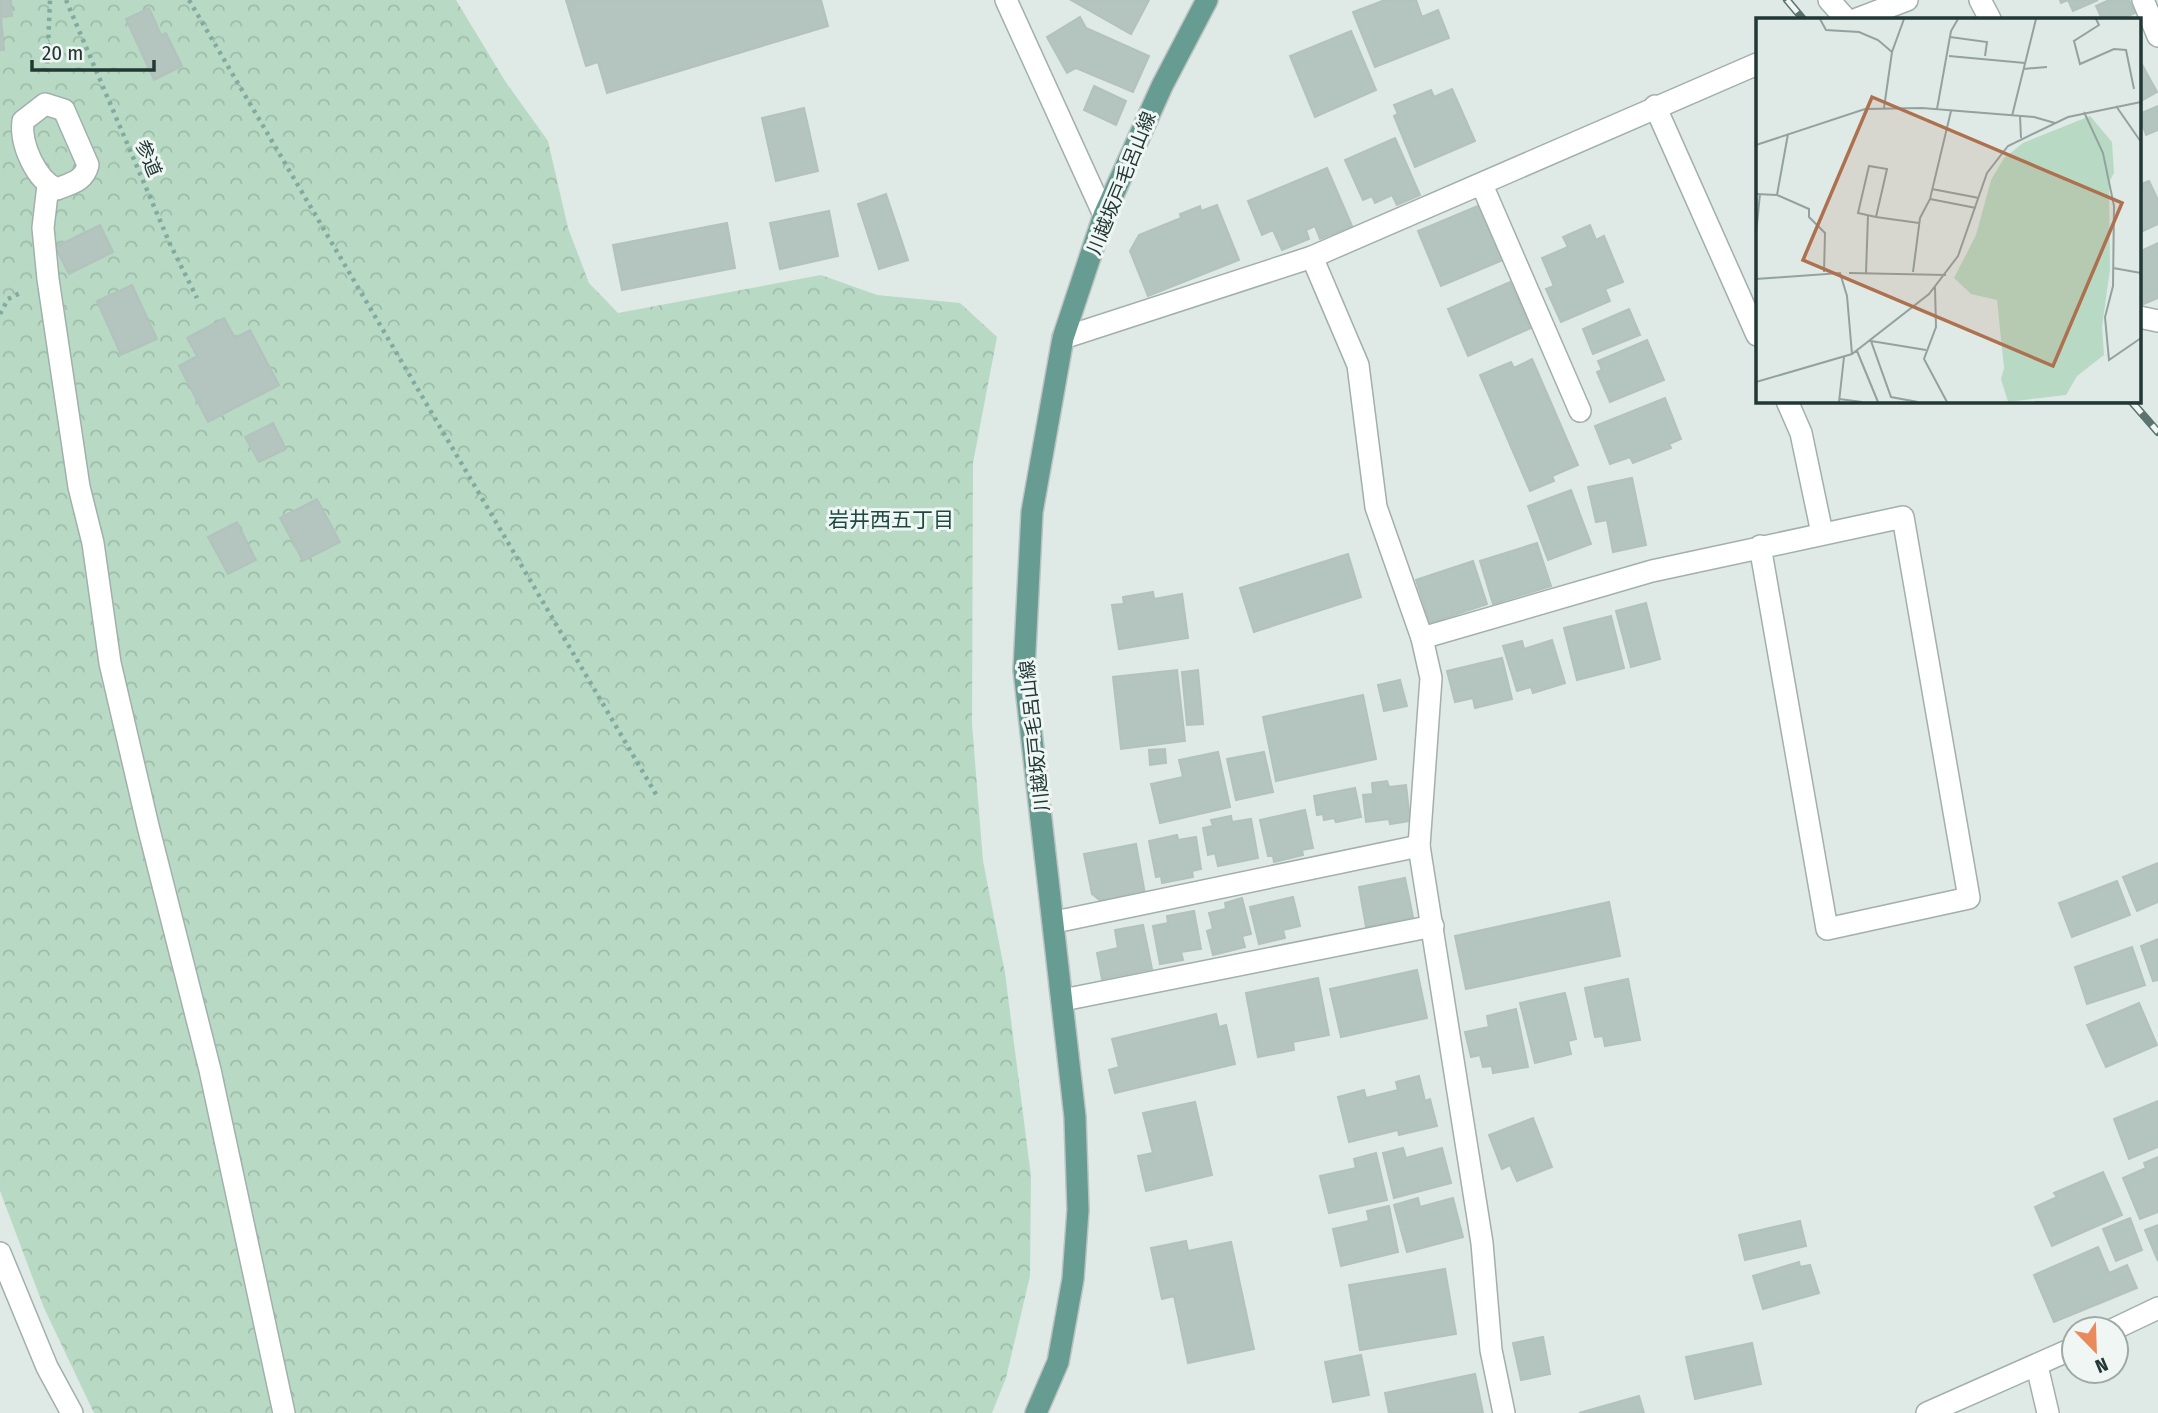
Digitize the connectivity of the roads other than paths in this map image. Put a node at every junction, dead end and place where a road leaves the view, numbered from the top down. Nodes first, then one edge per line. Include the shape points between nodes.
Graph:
1 (1006, 0) edge
2 (1207, 0) edge
3 (1829, 0) edge
4 (1907, 0) edge
5 (1980, 0) edge
6 (2143, 0) edge
7 (1845, 18) edge
8 (1860, 18) edge
9 (1989, 18) edge
10 (2158, 36) edge
11 (1756, 64) edge
12 (1655, 106) junction
13 (48, 185) junction
14 (1482, 185) junction
15 (1104, 215) junction
16 (1312, 257) junction
17 (2140, 317) edge
18 (2158, 321) edge
19 (1756, 333) edge
20 (1063, 338) junction
21 (1787, 402) edge
22 (1580, 411) dead end
23 (1822, 533) junction
24 (1760, 546) junction
25 (1422, 638) junction
26 (1419, 846) junction
27 (1055, 922) junction
28 (1433, 926) junction
29 (1063, 1000) junction
30 (0, 1253) edge
31 (2158, 1308) edge
32 (2130, 1321) edge
33 (2060, 1355) edge
34 (2037, 1366) junction
35 (72, 1413) edge
36 (284, 1413) edge
37 (1035, 1413) edge
38 (1504, 1413) edge
39 (1927, 1413) edge
40 (2048, 1413) edge

1 - 15 street
2 - 15 main road, 川越坂戸毛呂山線
3 - 7 street
4 - 8 street
5 - 9 street
6 - 10 street
11 - 12 street
12 - 14 street
12 - 19 street
13 - 13 street via 57,189 78,181 88,164 64,110 45,104 23,121 22,132 36,170
13 - 36 street via 43,228 48,279 110,663 210,1070
14 - 16 street
14 - 22 street
15 - 20 main road, 川越坂戸毛呂山線
16 - 20 street
16 - 25 street via 1358,365 1376,507
17 - 18 street
20 - 27 main road, 川越坂戸毛呂山線 via 1032,512 1024,670
21 - 23 street via 1801,433
23 - 24 street
23 - 24 street via 1903,517 1969,898 1827,929
24 - 25 street via 1652,571
25 - 26 street via 1431,678
26 - 27 street
26 - 28 street
27 - 29 main road, 川越坂戸毛呂山線
28 - 29 street
28 - 38 street via 1482,1243 1491,1350
29 - 37 main road, 川越坂戸毛呂山線 via 1075,1117 1078,1210 1073,1279 1058,1362
30 - 35 street via 47,1367
31 - 32 street
33 - 34 street
34 - 39 street
34 - 40 street

